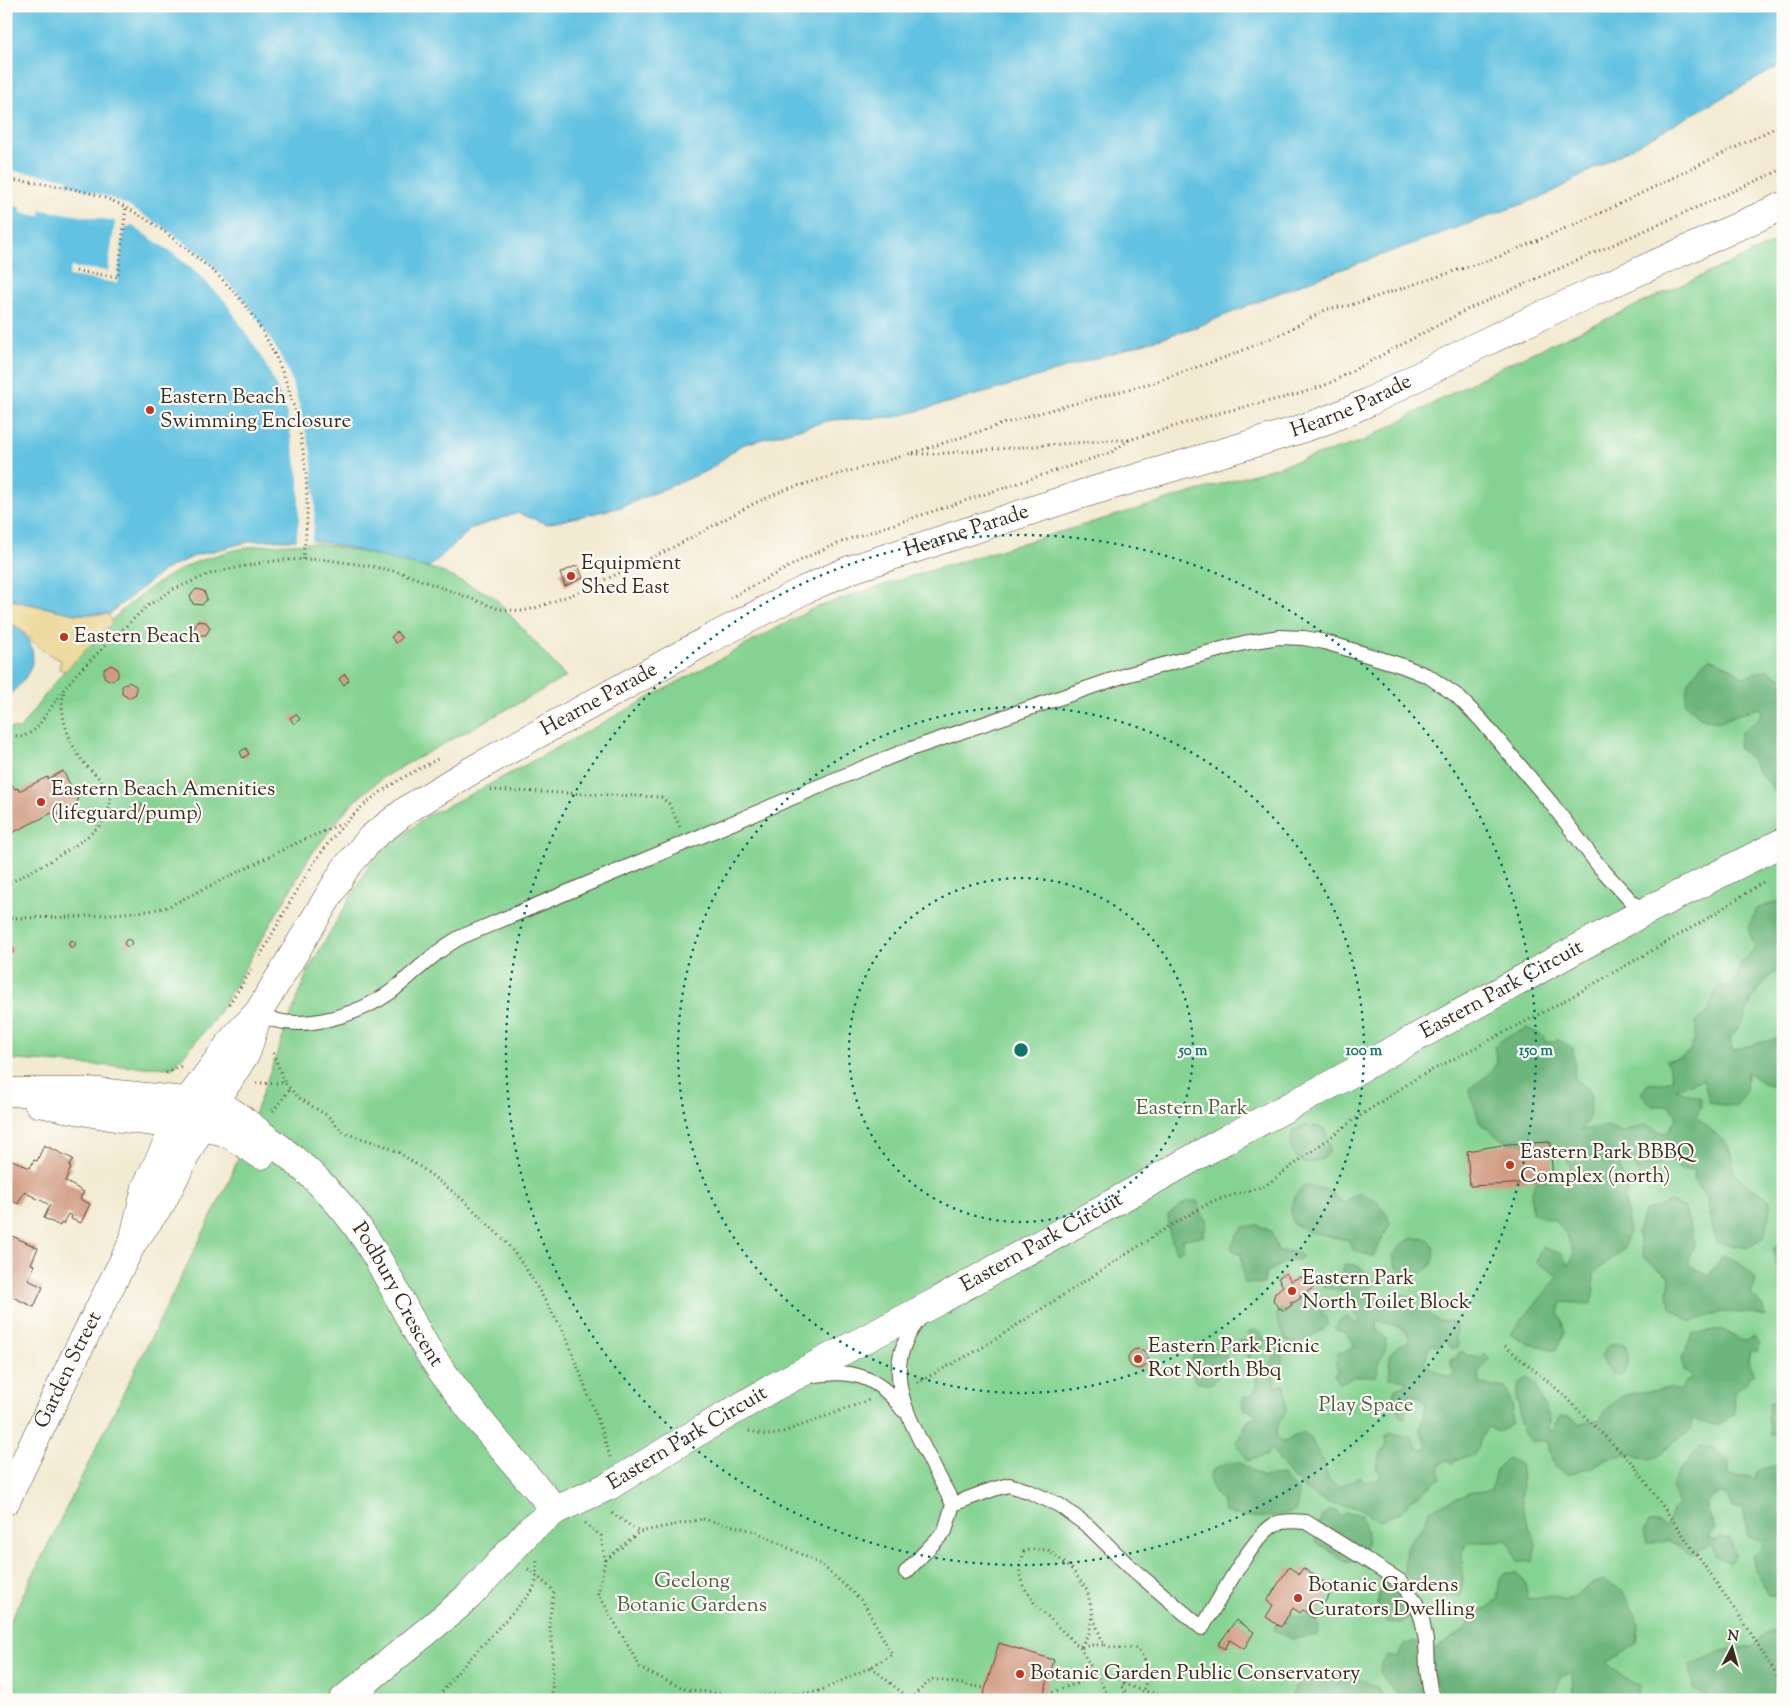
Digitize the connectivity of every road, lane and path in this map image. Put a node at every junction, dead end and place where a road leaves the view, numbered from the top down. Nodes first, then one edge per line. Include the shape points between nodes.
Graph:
1 (1783, 124) edge
2 (1783, 169) edge
3 (6, 180) edge
4 (1783, 206) edge
5 (126, 207) junction
6 (76, 271) dead end
7 (909, 454) junction
8 (303, 559) junction
9 (66, 686) junction
10 (6, 734) edge
11 (468, 772) junction
12 (687, 841) junction
13 (1783, 842) edge
14 (1767, 880) dead end
15 (6, 885) edge
16 (1642, 913) junction
17 (6, 918) edge
18 (260, 957) dead end
19 (255, 965) dead end
20 (224, 1011) dead end
21 (258, 1013) junction
22 (184, 1064) dead end
23 (163, 1074) dead end
24 (231, 1075) junction
25 (6, 1092) edge
26 (6, 1096) edge
27 (195, 1114) junction
28 (940, 1300) junction
29 (1505, 1346) dead end
30 (774, 1387) junction
31 (894, 1391) junction
32 (742, 1433) dead end
33 (620, 1481) junction
34 (6, 1501) edge
35 (953, 1504) junction
36 (605, 1509) dead end
37 (548, 1516) junction
38 (581, 1520) dead end
39 (638, 1532) junction
40 (505, 1555) junction
41 (538, 1556) dead end
42 (605, 1561) junction
43 (906, 1572) dead end
44 (536, 1575) junction
45 (1093, 1617) junction
46 (1104, 1644) junction
47 (1080, 1648) junction
48 (871, 1667) junction
49 (1094, 1673) junction
50 (1783, 1686) edge
51 (985, 1688) dead end
52 (1143, 1691) junction
53 (1043, 1696) dead end
54 (911, 1699) edge
55 (343, 1700) edge
56 (436, 1700) edge
57 (552, 1700) edge
58 (1111, 1700) edge
59 (1131, 1700) edge
60 (1191, 1700) edge
61 (1435, 1700) edge

1 - 7 path via 1605,211 1501,256 1352,305 1327,309 1232,355 1151,383 1028,416
2 - 7 path via 1466,310 1314,389 1129,440
3 - 5 path via 86,192
4 - 11 street, Hearne Parade via 1547,313 1332,418 849,570 770,607
5 - 6 path via 118,277
5 - 8 path via 163,230 201,261 237,295 268,340 288,386 304,459 307,504
7 - 8 path via 788,489 578,592 522,611 499,609 402,573 346,562
8 - 9 path via 240,566 195,579 174,589 127,624
9 - 10 path via 36,729 23,737
9 - 15 path via 62,706 68,734 84,763 107,787 110,808 95,830 58,856
11 - 12 path via 481,789 661,797 669,804
11 - 21 street, Hearne Parade via 408,809 371,838 357,854
12 - 16 lane via 896,754 1126,675 1244,643 1288,637 1325,642 1400,665 1428,676 1456,695 1551,803 1598,866
12 - 21 lane via 461,937 392,990 360,1008 307,1022 280,1022
13 - 16 street, Eastern Park Circuit
14 - 31 path via 1705,920 1559,1004 1416,1078 1265,1186 1213,1202 1164,1229 987,1344 913,1385
16 - 28 street, Eastern Park Circuit
17 - 18 path via 75,917 168,907 346,821 311,867
19 - 20 path
21 - 24 street, Hearne Parade via 247,1051
21 - 27 street, Hearne Parade via 234,1038
22 - 23 path
24 - 27 street, Hearne Parade
24 - 33 path via 241,1082 285,1083 299,1098 328,1116 344,1133 398,1152 426,1171 462,1199 505,1241 530,1275 565,1334
25 - 27 street via 84,1092
26 - 27 street via 115,1118
27 - 34 street, Garden Street via 146,1187 134,1242
27 - 37 street, Podbury Crescent via 228,1109 286,1153 344,1208 449,1381
28 - 30 street, Eastern Park Circuit
28 - 31 lane via 924,1314 907,1337
29 - 50 path via 1557,1389 1634,1465
30 - 31 lane via 813,1376 851,1373
30 - 33 street, Eastern Park Circuit
31 - 32 path via 783,1432 766,1435 751,1431
31 - 35 lane
33 - 37 street, Eastern Park Circuit
35 - 43 lane via 945,1531
35 - 61 lane via 1009,1485 1059,1505 1088,1526 1202,1628 1257,1540 1276,1524 1293,1520 1306,1522 1400,1582 1415,1601 1422,1619 1430,1689
36 - 39 path
37 - 40 street, Eastern Park Circuit
38 - 42 path via 602,1536
39 - 42 path
39 - 48 path via 703,1519 755,1531 822,1565 863,1602 892,1654
40 - 44 path
40 - 55 street, Eastern Park Circuit via 453,1610
41 - 44 path
42 - 48 path via 598,1593 641,1669 685,1689 742,1697 817,1692
44 - 56 path via 534,1587 527,1597
44 - 57 path via 554,1592 549,1621 553,1650
45 - 46 path
45 - 47 path
45 - 47 path via 1087,1590 1071,1568 1048,1550 1024,1552 1019,1569 1022,1584 1035,1604
46 - 47 path
46 - 52 path via 1137,1649 1149,1669
47 - 49 path
48 - 54 path
49 - 53 path via 1077,1684
49 - 58 path
51 - 54 path via 932,1679
52 - 59 path via 1124,1684 1121,1686
52 - 60 path

